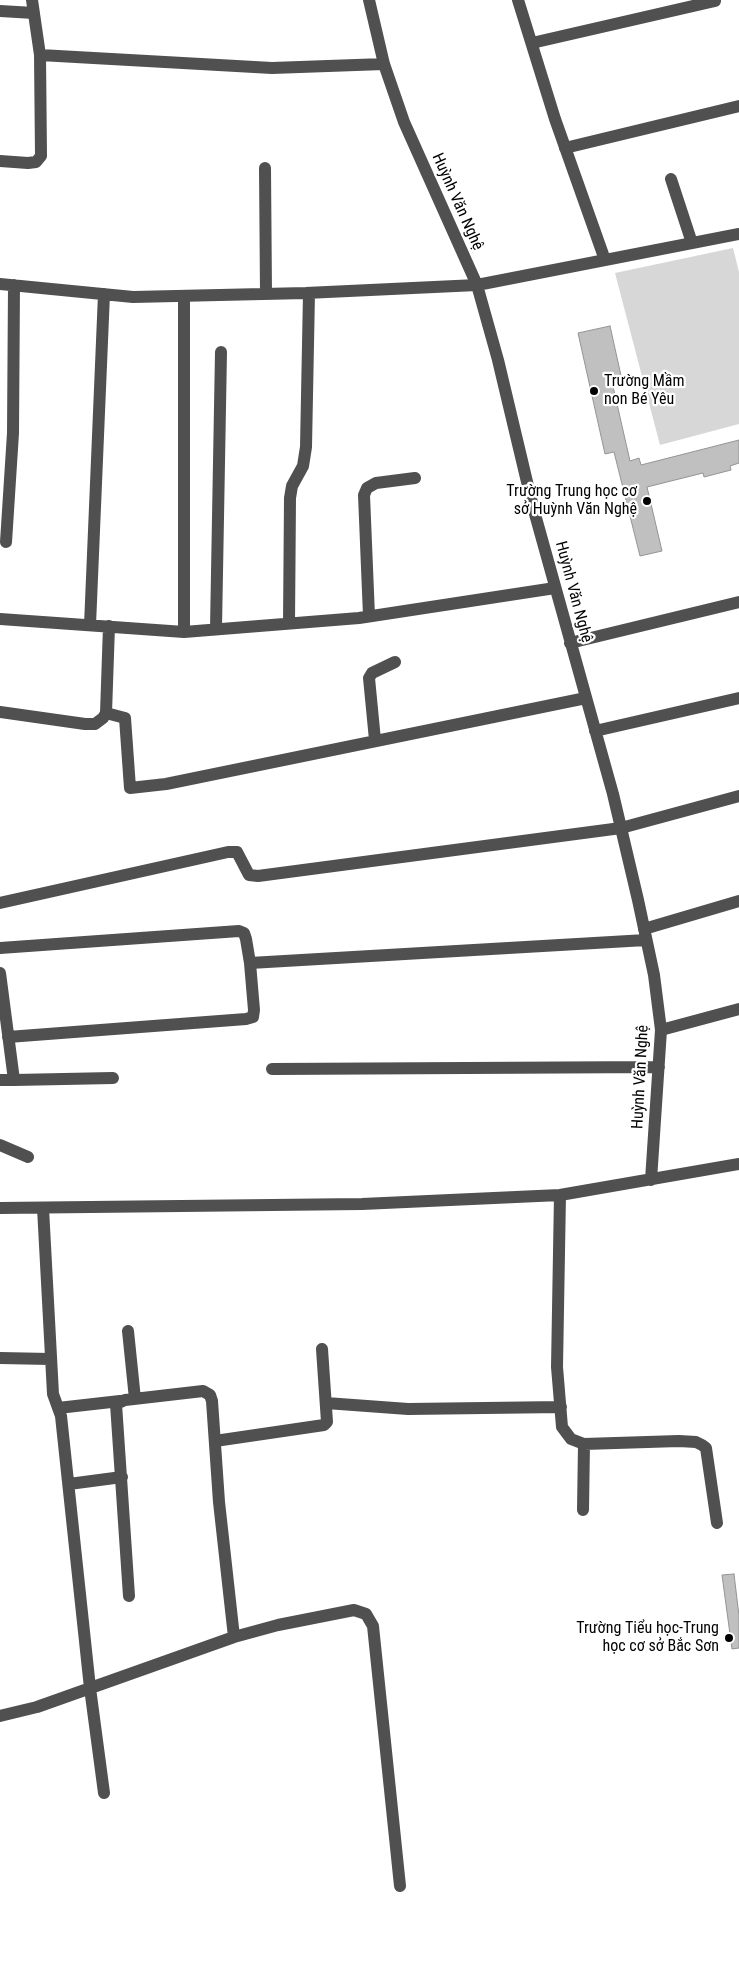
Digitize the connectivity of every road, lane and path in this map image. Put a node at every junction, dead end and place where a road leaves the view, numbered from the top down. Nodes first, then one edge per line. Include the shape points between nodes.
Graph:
1 (32, 0) edge
2 (369, 0) edge
3 (518, 0) edge
4 (715, 1) edge
5 (0, 11) edge
6 (34, 13) junction
7 (532, 43) junction
8 (40, 55) junction
9 (384, 64) junction
10 (739, 106) edge
11 (565, 148) junction
12 (0, 161) edge
13 (265, 168) dead end
14 (671, 179) dead end
15 (739, 234) edge
16 (692, 243) junction
17 (605, 260) junction
18 (0, 284) edge
19 (14, 285) junction
20 (477, 285) junction
21 (309, 293) junction
22 (104, 294) junction
23 (266, 294) junction
24 (184, 296) junction
25 (221, 352) dead end
26 (415, 478) dead end
27 (6, 542) dead end
28 (555, 588) junction
29 (739, 602) edge
30 (369, 616) junction
31 (0, 619) edge
32 (289, 623) junction
33 (90, 625) junction
34 (109, 626) junction
35 (216, 628) junction
36 (184, 632) junction
37 (570, 643) junction
38 (395, 662) dead end
39 (586, 698) junction
40 (739, 698) edge
41 (0, 712) edge
42 (106, 713) junction
43 (595, 731) junction
44 (375, 740) junction
45 (739, 796) edge
46 (621, 828) junction
47 (739, 901) edge
48 (0, 904) edge
49 (645, 935) junction
50 (0, 948) edge
51 (250, 963) junction
52 (0, 973) edge
53 (739, 1009) edge
54 (661, 1030) junction
55 (8, 1037) junction
56 (659, 1067) junction
57 (272, 1069) dead end
58 (113, 1078) dead end
59 (0, 1080) edge
60 (14, 1080) junction
61 (0, 1145) edge
62 (28, 1157) dead end
63 (739, 1164) edge
64 (651, 1180) junction
65 (560, 1195) junction
66 (0, 1208) edge
67 (43, 1208) junction
68 (128, 1330) dead end
69 (322, 1349) dead end
70 (0, 1358) edge
71 (50, 1359) junction
72 (136, 1399) junction
73 (120, 1401) junction
74 (326, 1403) junction
75 (561, 1407) junction
76 (58, 1408) junction
77 (215, 1441) junction
78 (584, 1444) junction
79 (122, 1477) junction
80 (69, 1484) junction
81 (583, 1510) dead end
82 (717, 1522) dead end
83 (129, 1596) dead end
84 (234, 1637) junction
85 (90, 1688) junction
86 (0, 1716) edge
87 (104, 1793) dead end
88 (400, 1886) dead end

1 - 6 street
2 - 9 street, Huỳnh Văn Nghệ
3 - 7 street
4 - 7 street
5 - 6 street
6 - 8 street
7 - 11 street
8 - 9 street via 272,68
8 - 12 street via 41,156 36,162 28,163
9 - 20 street, Huỳnh Văn Nghệ via 404,122
10 - 11 street
11 - 17 street
13 - 23 street
14 - 16 street
15 - 16 street
16 - 17 street
17 - 20 street
18 - 19 street
19 - 22 street
19 - 27 street via 13,433
20 - 21 street
20 - 28 street, Huỳnh Văn Nghệ
21 - 23 street
21 - 32 street via 306,447 303,466 292,486 290,498
22 - 24 street
22 - 33 street
23 - 24 street
24 - 36 street
25 - 35 street
26 - 30 street via 376,483 367,488 364,495
28 - 30 street
28 - 37 street, Huỳnh Văn Nghệ
29 - 37 street
30 - 32 street
31 - 33 street
32 - 35 street
33 - 34 street
34 - 36 street
34 - 42 street
35 - 36 street
37 - 39 street, Huỳnh Văn Nghệ
38 - 44 street via 369,678
39 - 43 street, Huỳnh Văn Nghệ
39 - 44 street
40 - 43 street
41 - 42 street via 85,724 95,724
42 - 44 street via 125,718 130,788 166,784
43 - 46 street, Huỳnh Văn Nghệ
45 - 46 street
46 - 48 street via 258,876 249,875 237,852 228,852
46 - 49 street, Huỳnh Văn Nghệ
47 - 49 street
49 - 51 street
49 - 54 street, Huỳnh Văn Nghệ
50 - 51 street via 239,931 244,933
51 - 55 street via 254,1010 253,1017 246,1020
52 - 55 street
53 - 54 street
54 - 56 street, Huỳnh Văn Nghệ
55 - 60 street
56 - 57 street
56 - 64 street, Huỳnh Văn Nghệ
58 - 60 street
59 - 60 street
61 - 62 street
63 - 64 street
64 - 65 street
65 - 67 street via 362,1204
65 - 75 street via 557,1367
66 - 67 street
67 - 71 street
68 - 72 street
69 - 74 street
70 - 71 street
71 - 76 street via 53,1394
72 - 73 street
72 - 77 street via 203,1391 210,1395 212,1401
73 - 76 street
73 - 79 street via 116,1404
74 - 75 street via 408,1410
74 - 77 street via 327,1422 324,1425
75 - 78 street via 562,1427 571,1440
76 - 80 street
77 - 84 street via 218,1502
78 - 81 street
78 - 82 street via 680,1441 702,1445 706,1448
79 - 80 street
79 - 83 street
80 - 85 street
84 - 85 street
84 - 88 street via 354,1610 366,1614 373,1626
85 - 86 street
85 - 87 street

